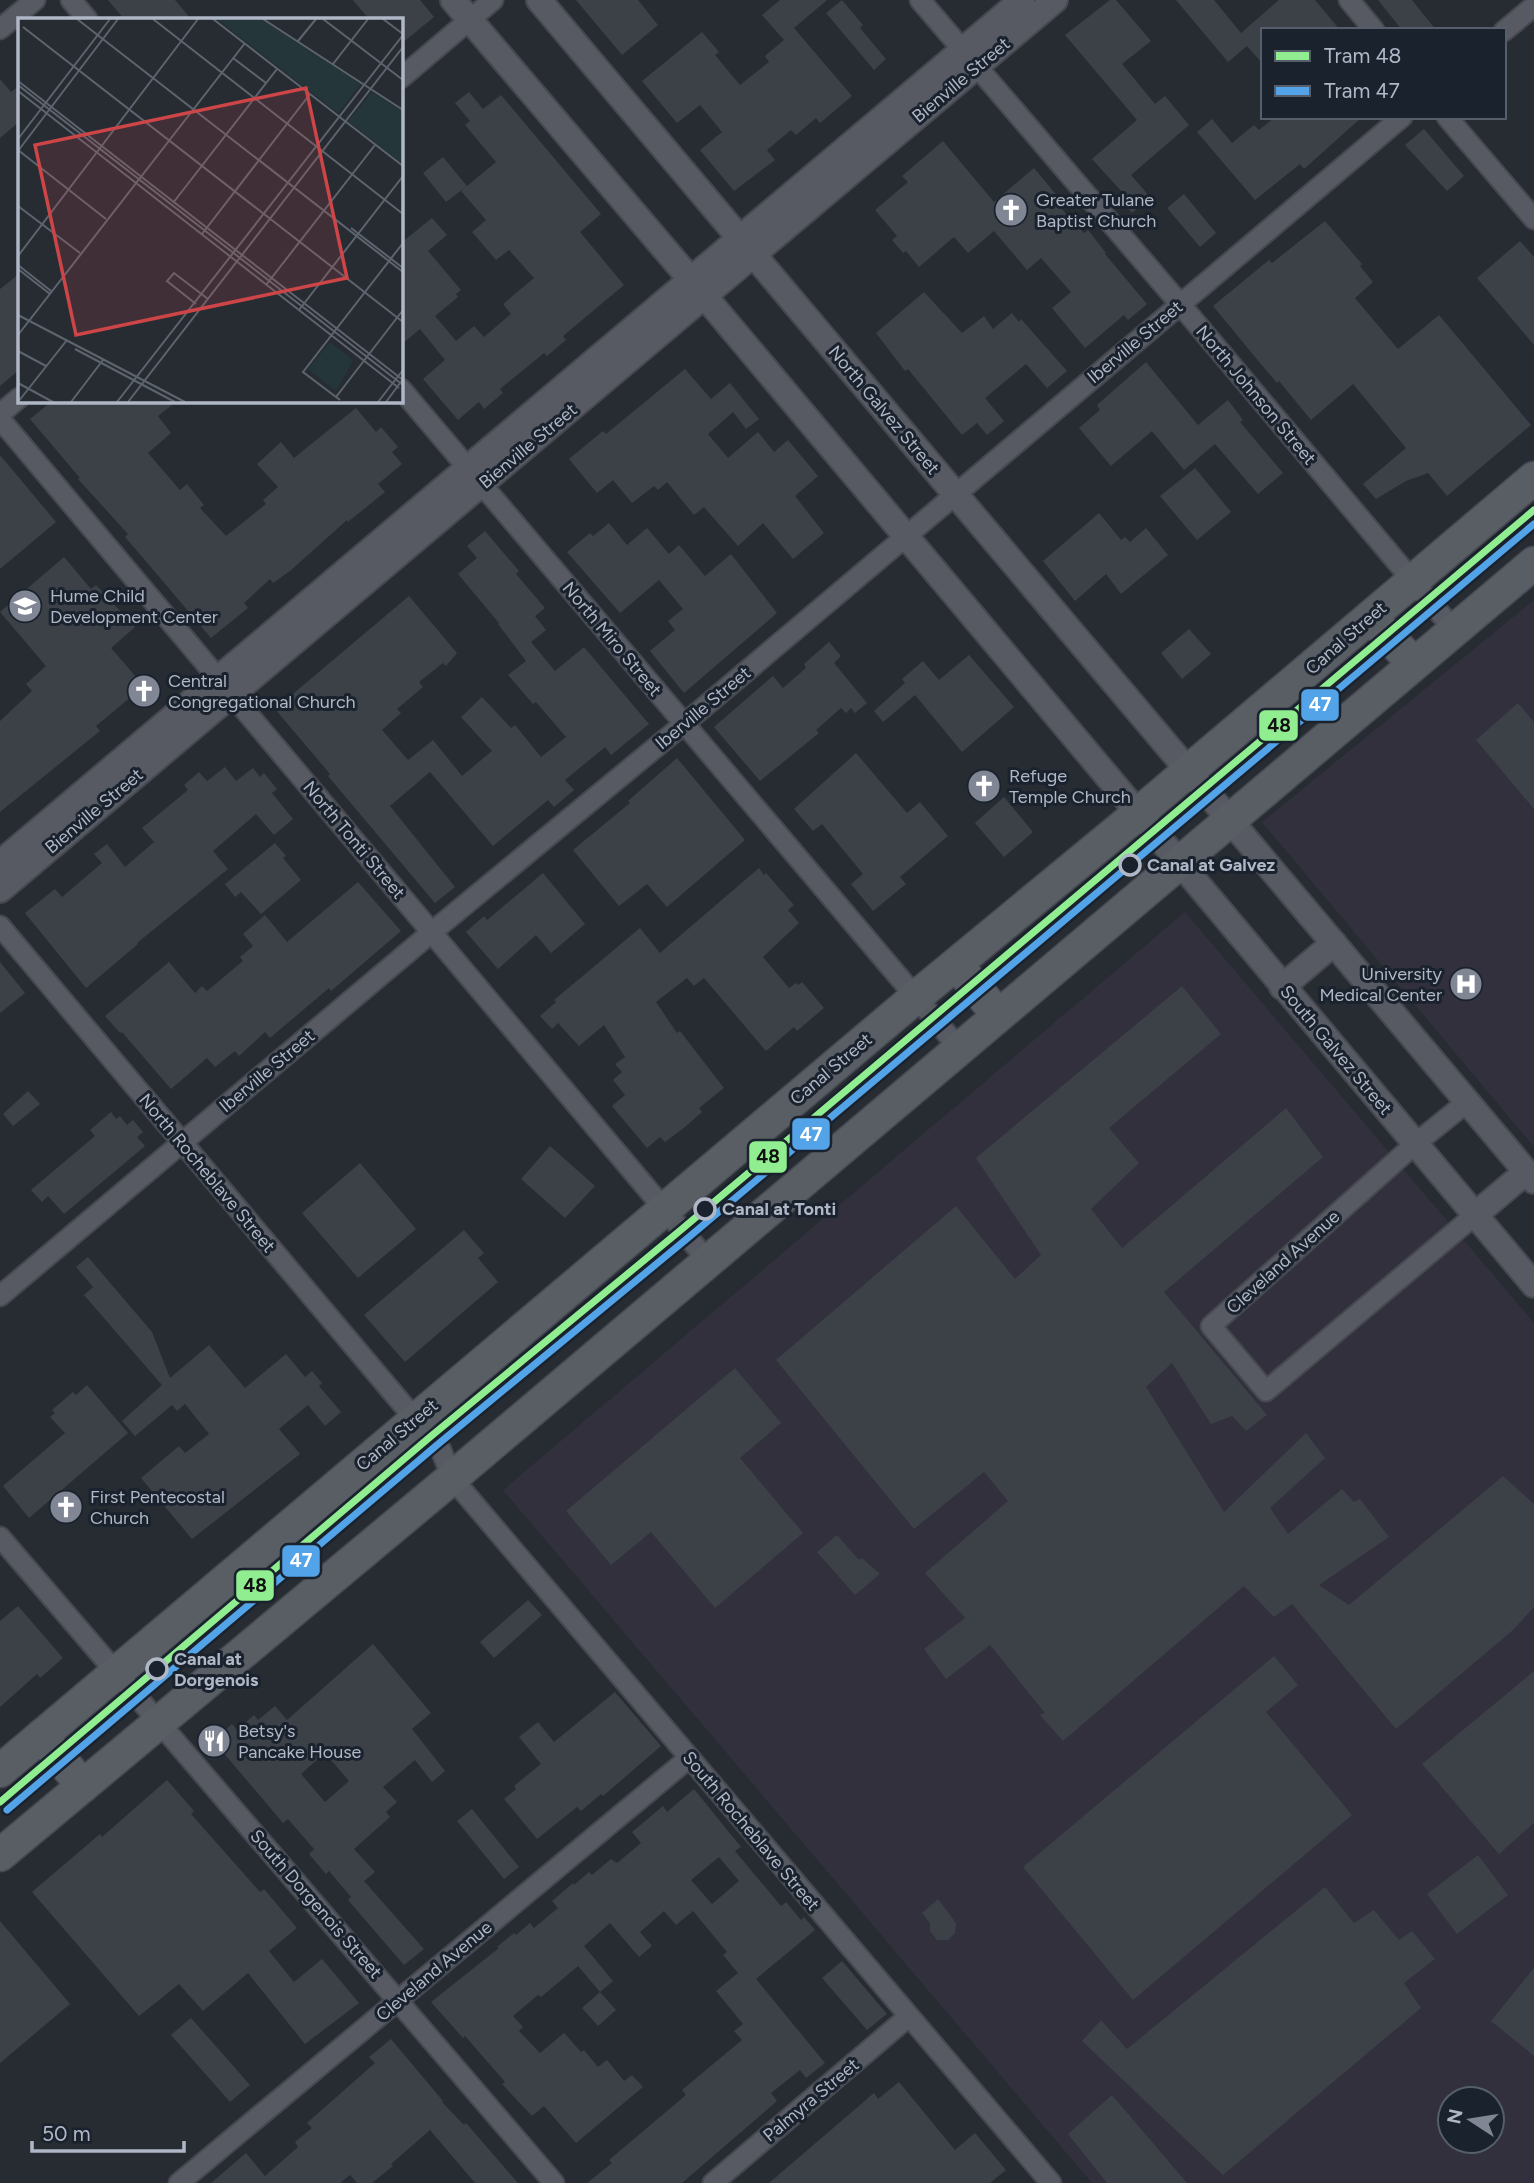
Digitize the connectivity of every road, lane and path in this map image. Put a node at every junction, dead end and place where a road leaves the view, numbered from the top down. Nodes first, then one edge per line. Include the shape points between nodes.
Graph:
1 (35, 0) edge
2 (71, 0) edge
3 (453, 0) edge
4 (493, 0) edge
5 (539, 0) edge
6 (920, 0) edge
7 (1022, 0) edge
8 (1055, 0) edge
9 (1349, 0) edge
10 (1534, 6) edge
11 (86, 18) edge
12 (470, 19) junction
13 (1372, 28) edge
14 (0, 29) edge
15 (1506, 29) edge
16 (970, 59) junction
17 (402, 77) edge
18 (1400, 119) edge
19 (1449, 119) edge
20 (1534, 219) edge
21 (747, 247) junction
22 (698, 288) junction
23 (1180, 304) junction
24 (402, 390) edge
25 (18, 399) edge
26 (0, 416) edge
27 (475, 477) junction
28 (1534, 478) edge
29 (955, 494) junction
30 (906, 537) junction
31 (1534, 563) edge
32 (1411, 581) junction
33 (1370, 617) junction
34 (1454, 631) junction
35 (1414, 664) junction
36 (225, 687) junction
37 (684, 724) junction
38 (1190, 771) junction
39 (1139, 813) junction
40 (1230, 820) junction
41 (1179, 862) junction
42 (0, 863) edge
43 (0, 890) edge
44 (0, 926) edge
45 (432, 932) junction
46 (1334, 943) junction
47 (956, 964) junction
48 (1282, 987) junction
49 (916, 997) junction
50 (998, 1015) junction
51 (959, 1048) junction
52 (1467, 1102) junction
53 (181, 1143) junction
54 (1415, 1144) junction
55 (1530, 1177) edge
56 (665, 1209) junction
57 (1475, 1215) junction
58 (708, 1261) junction
59 (1534, 1285) edge
60 (0, 1296) edge
61 (416, 1420) junction
62 (452, 1478) junction
63 (0, 1537) edge
64 (116, 1672) junction
65 (159, 1722) junction
66 (41, 1736) junction
67 (688, 1758) junction
68 (0, 1771) edge
69 (83, 1786) junction
70 (0, 1855) edge
71 (399, 2000) junction
72 (908, 2017) junction
73 (179, 2183) edge
74 (554, 2183) edge
75 (713, 2183) edge
76 (1051, 2183) edge

1 - 14 street
2 - 11 street
3 - 12 street
4 - 12 street
5 - 21 street, North Galvez Street
6 - 16 street, North Johnson Street
7 - 16 street, Bienville Street
8 - 16 street, Bienville Street
9 - 13 street
10 - 15 street
12 - 17 street
12 - 22 street
16 - 21 street, Bienville Street
16 - 23 street, North Johnson Street
18 - 23 street, Iberville Street
19 - 20 street
21 - 22 street, Bienville Street
21 - 29 street, North Galvez Street
22 - 27 street, Bienville Street
22 - 30 street
23 - 29 street, Iberville Street
23 - 32 street, North Johnson Street
24 - 27 street, North Miro Street
25 - 26 street
26 - 36 street, North Tonti Street
27 - 36 street, Bienville Street
27 - 37 street, North Miro Street
28 - 32 main road, Canal Street
29 - 30 street, Iberville Street
29 - 38 street, North Galvez Street
30 - 37 street, Iberville Street
30 - 39 street
31 - 34 main road
32 - 33 main road, Canal Street
32 - 34 street, North Johnson Street
33 - 35 main road
33 - 38 main road, Canal Street
34 - 35 main road
35 - 40 main road
36 - 42 street, Bienville Street
36 - 43 street, Bienville Street
36 - 45 street, North Tonti Street
37 - 45 street, Iberville Street
37 - 49 street, North Miro Street
38 - 39 main road, Canal Street
38 - 40 street, North Galvez Street
39 - 41 street, South Galvez Street
39 - 47 main road, Canal Street
40 - 41 main road
40 - 46 street
41 - 48 street, South Galvez Street
41 - 50 main road
44 - 53 street, North Rocheblave Street
45 - 53 street, Iberville Street
45 - 56 street, North Tonti Street
46 - 48 street
46 - 52 street
47 - 49 main road, Canal Street
47 - 50 main road
48 - 54 street, South Galvez Street
49 - 51 street, North Miro Street
49 - 56 main road, Canal Street
50 - 51 main road
51 - 58 main road
52 - 54 street, Cleveland Avenue
52 - 55 street
53 - 60 street, Iberville Street
53 - 61 street, North Rocheblave Street
54 - 57 street, South Galvez Street
54 - 57 street, Cleveland Avenue via 1211,1326 1266,1391
55 - 57 street
56 - 58 street, North Tonti Street
56 - 61 main road, Canal Street
57 - 59 street, South Galvez Street
58 - 62 main road
61 - 62 street, North Rocheblave Street via 441,1450
61 - 64 main road, Canal Street
62 - 65 main road
62 - 67 street, South Rocheblave Street
63 - 64 street, South Dorgenois Street
64 - 65 street, South Dorgenois Street
64 - 66 main road, Canal Street
65 - 69 main road
65 - 71 street, South Dorgenois Street
66 - 68 main road, Canal Street
66 - 69 main road
67 - 71 street, Cleveland Avenue
67 - 72 street, South Rocheblave Street
69 - 70 main road
71 - 73 street, Cleveland Avenue
71 - 74 street, South Dorgenois Street
72 - 75 street, Palmyra Street
72 - 76 street, South Rocheblave Street

